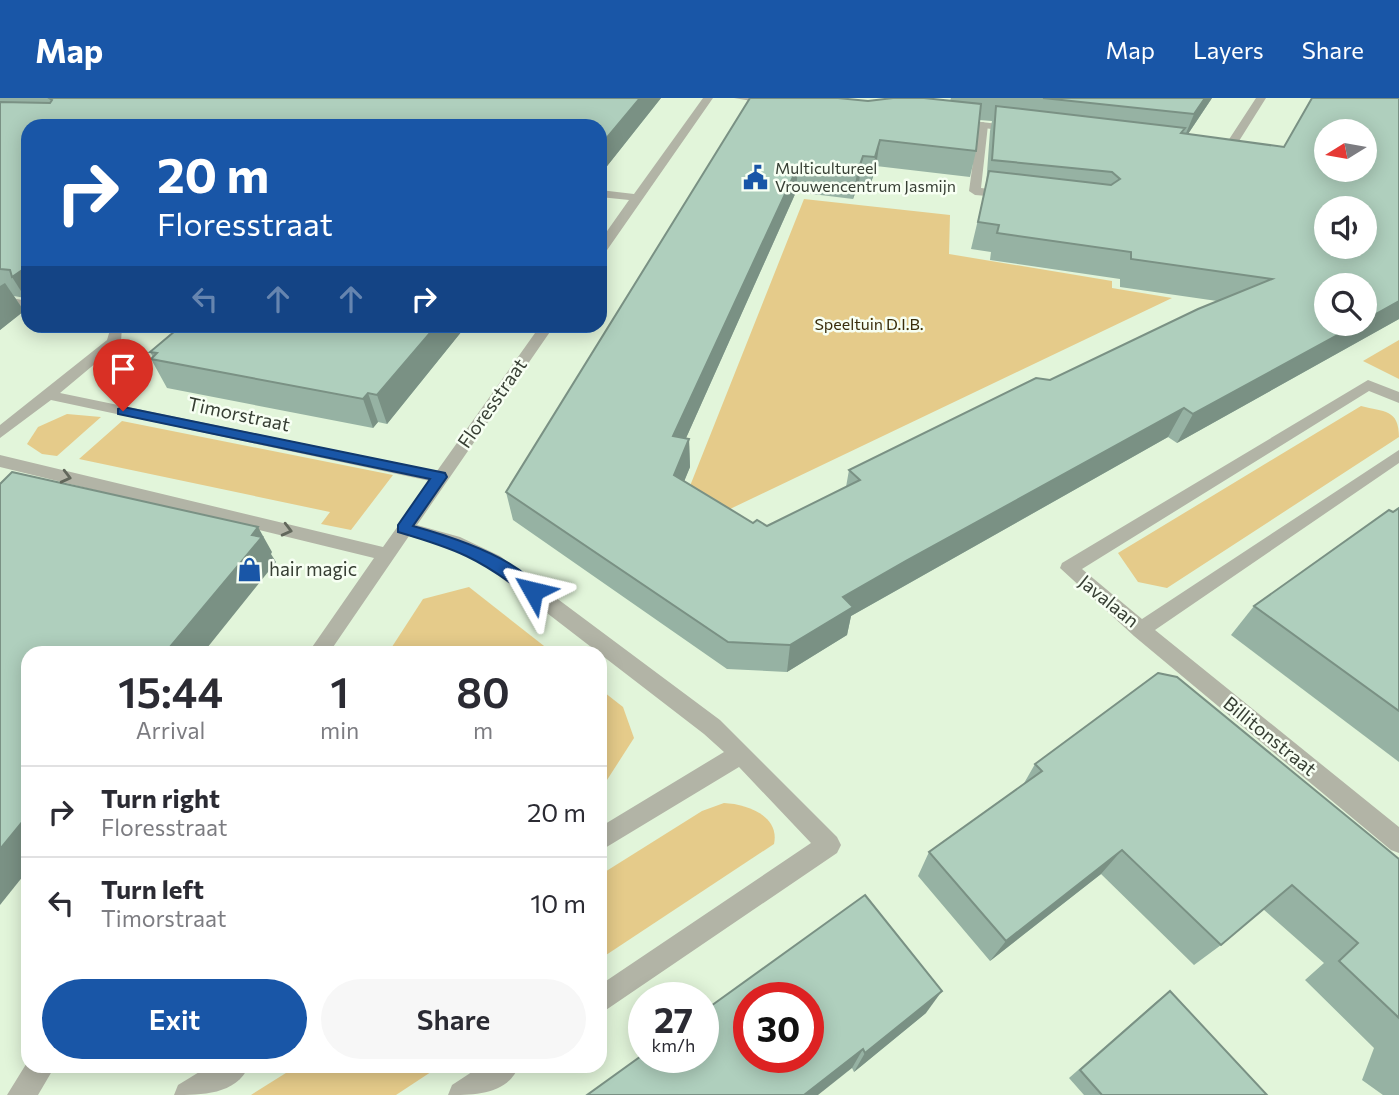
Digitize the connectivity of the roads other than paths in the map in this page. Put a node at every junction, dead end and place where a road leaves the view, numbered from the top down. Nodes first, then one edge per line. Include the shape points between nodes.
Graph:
1 (708, 98) edge
2 (739, 98) edge
3 (1261, 98) edge
4 (794, 104) edge
5 (945, 120) edge
6 (983, 125) junction
7 (1024, 130) edge
8 (1203, 152) edge
9 (607, 194) edge
10 (1026, 197) edge
11 (637, 198) junction
12 (607, 240) edge
13 (0, 300) edge
14 (21, 304) edge
15 (116, 333) edge
16 (542, 333) edge
17 (48, 395) junction
18 (1399, 398) edge
19 (0, 433) edge
20 (1399, 455) edge
21 (0, 461) edge
22 (440, 477) junction
23 (403, 528) junction
24 (385, 554) junction
25 (1141, 630) junction
26 (323, 646) edge
27 (605, 646) edge
28 (607, 647) edge
29 (741, 754) junction
30 (607, 837) edge
31 (1399, 842) edge
32 (607, 996) edge
33 (36, 1073) edge
34 (224, 1073) edge
35 (495, 1073) edge
36 (22, 1095) edge
37 (188, 1095) edge
38 (462, 1095) edge

1 - 11 street
2 - 4 street
3 - 8 street via 1230,147
5 - 6 street
6 - 7 street
6 - 10 street via 975,191
9 - 11 street
11 - 12 street
13 - 14 street
15 - 17 street via 114,342
16 - 22 street, Floresstraat
17 - 19 street
17 - 22 street, Timorstraat
18 - 25 street, Javalaan via 1368,385 1069,568
20 - 25 street, Javalaan
21 -> 24 street
22 - 23 street, Floresstraat
23 - 24 street, Floresstraat
23 - 27 street via 454,542 493,561
24 - 26 street, Floresstraat
25 - 31 street, Billitonstraat
28 - 29 street
29 - 30 street
29 - 32 street via 829,845
33 - 36 street
34 - 37 street
35 - 38 street

